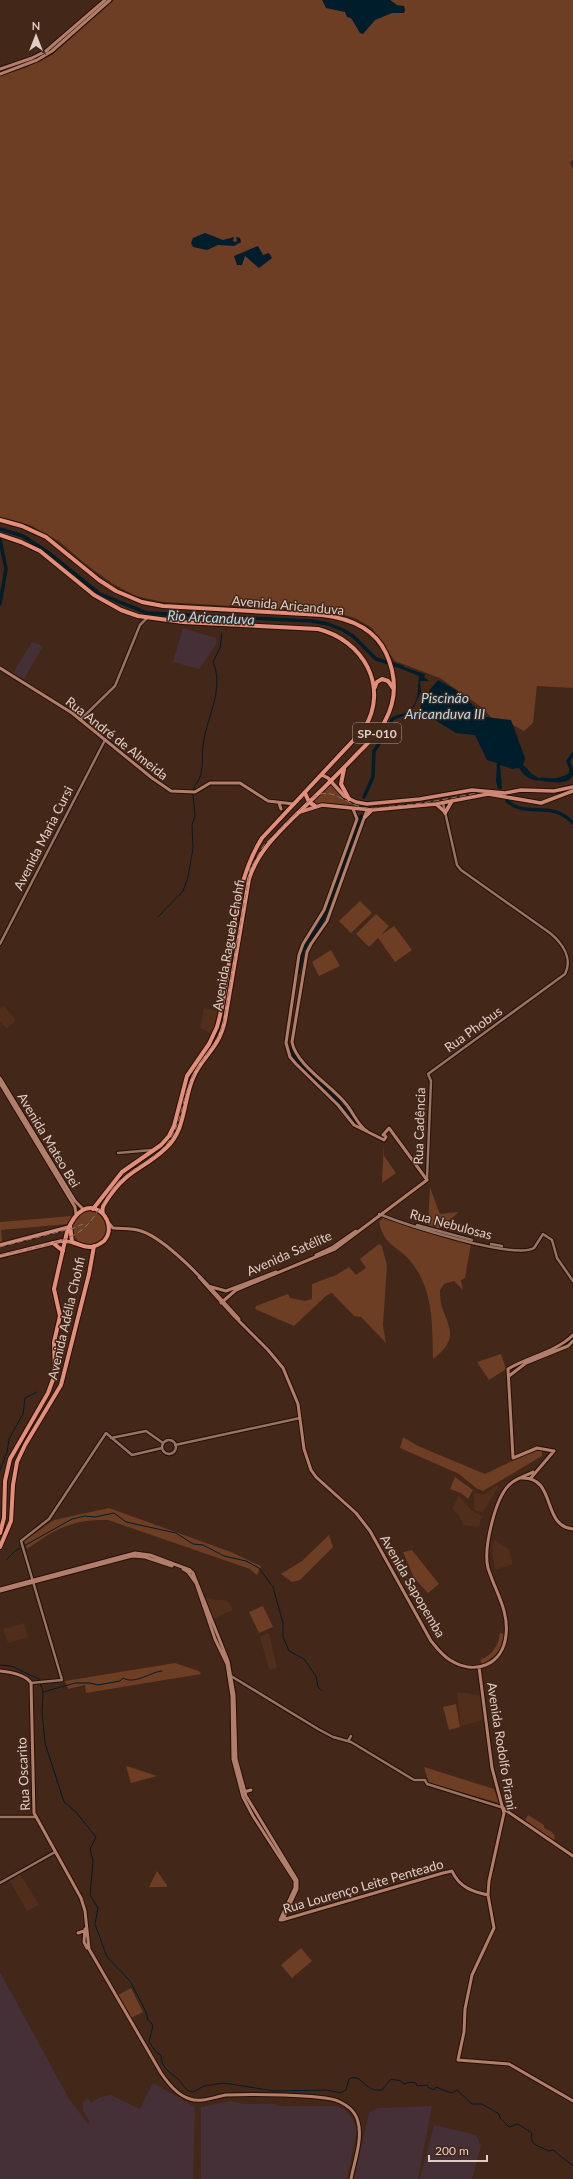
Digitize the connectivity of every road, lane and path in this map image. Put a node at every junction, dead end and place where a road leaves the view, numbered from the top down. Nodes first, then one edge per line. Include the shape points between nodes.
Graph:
1 (105, 0) edge
2 (110, 0) edge
3 (79, 22) junction
4 (81, 27) junction
5 (0, 69) edge
6 (0, 74) edge
7 (0, 520) edge
8 (0, 535) edge
9 (138, 616) junction
10 (147, 618) junction
11 (140, 625) junction
12 (0, 668) edge
13 (394, 692) junction
14 (374, 693) junction
15 (80, 720) junction
16 (105, 740) junction
17 (346, 765) junction
18 (322, 775) junction
19 (331, 780) junction
20 (573, 788) edge
21 (472, 790) junction
22 (305, 794) junction
23 (475, 796) junction
24 (348, 799) junction
25 (452, 801) junction
26 (309, 802) junction
27 (279, 803) junction
28 (443, 803) junction
29 (294, 804) junction
30 (367, 804) junction
31 (436, 804) junction
32 (315, 806) junction
33 (281, 809) dead end
34 (353, 809) junction
35 (370, 810) junction
36 (445, 812) junction
37 (298, 814) junction
38 (365, 817) joint
39 (0, 944) edge
40 (214, 1035) junction
41 (220, 1037) junction
42 (428, 1074) joint
43 (0, 1078) edge
44 (0, 1083) edge
45 (177, 1113) junction
46 (183, 1115) junction
47 (383, 1136) junction
48 (156, 1149) junction
49 (118, 1153) dead end
50 (427, 1180) junction
51 (83, 1209) junction
52 (93, 1209) junction
53 (381, 1213) junction
54 (76, 1214) junction
55 (103, 1214) junction
56 (108, 1222) junction
57 (70, 1226) junction
58 (108, 1232) junction
59 (142, 1232) junction
60 (65, 1241) junction
61 (72, 1242) junction
62 (53, 1243) junction
63 (0, 1245) edge
64 (94, 1246) junction
65 (63, 1251) junction
66 (0, 1256) edge
67 (199, 1277) junction
68 (573, 1281) edge
69 (208, 1286) junction
70 (220, 1290) junction
71 (226, 1291) junction
72 (214, 1293) junction
73 (230, 1295) junction
74 (222, 1302) junction
75 (573, 1335) edge
76 (573, 1341) edge
77 (509, 1376) junction
78 (301, 1418) junction
79 (111, 1438) junction
80 (163, 1443) junction
81 (175, 1445) junction
82 (162, 1448) junction
83 (534, 1472) junction
84 (520, 1478) junction
85 (530, 1479) junction
86 (573, 1529) edge
87 (0, 1533) edge
88 (0, 1547) edge
89 (145, 1550) dead end
90 (137, 1553) junction
91 (185, 1569) junction
92 (32, 1581) junction
93 (0, 1590) edge
94 (479, 1667) junction
95 (0, 1671) edge
96 (231, 1676) junction
97 (31, 1683) junction
98 (351, 1736) dead end
99 (348, 1741) junction
100 (251, 1790) dead end
101 (243, 1792) junction
102 (504, 1809) junction
103 (0, 1817) edge
104 (36, 1817) junction
105 (55, 1852) junction
106 (573, 1856) edge
107 (0, 1883) edge
108 (488, 1894) junction
109 (85, 1923) junction
110 (84, 1931) junction
111 (78, 1933) dead end
112 (89, 1949) junction
113 (573, 2101) edge
114 (351, 2179) edge

1 - 3 main road
2 - 4 main road
3 - 4 main road
3 - 5 main road via 38,56
4 - 6 main road via 37,60
7 - 13 highway, Avenida Aricanduva / SP-010 via 46,537 107,586 142,602 163,606 346,619 371,633 381,644 392,669
8 - 9 highway, Avenida Aricanduva / SP-010 via 40,551 94,595
9 - 10 highway, Avenida Aricanduva / SP-010
9 - 11 street
10 - 11 street
10 - 14 highway, Avenida Aricanduva / SP-010 via 308,628 329,632 346,640 359,653 370,675
11 - 15 street via 115,686
12 - 15 main road, Rua André de Almeida
13 - 14 highway via 391,683 384,679 377,682
13 - 17 highway, Avenida Aricanduva / SP-010 via 383,725
14 - 18 highway, Avenida Aricanduva / SP-010 via 366,725
15 - 16 main road, Rua André de Almeida
16 - 27 main road, Rua André de Almeida via 170,790 193,792 210,783 240,783 264,799
16 - 39 street, Avenida Maria Cursi
17 - 19 highway, Avenida Aricanduva / SP-010
17 - 24 highway via 341,784
18 - 19 main road
18 - 22 highway, Avenida Aricanduva / SP-010
19 - 24 main road via 339,792
19 - 26 highway, Avenida Aricanduva / SP-010
20 - 21 main road, Avenida Ragueb Chohfi via 506,793
20 - 23 main road, Avenida Ragueb Chohfi via 541,802 497,795
21 - 23 main road via 477,793
21 - 28 main road via 447,797
21 - 30 main road, Avenida Ragueb Chohfi via 432,798
22 - 26 highway
22 - 29 highway, Avenida Aricanduva / SP-010
23 - 25 main road, Avenida Ragueb Chohfi
24 - 30 main road, Avenida Ragueb Chohfi
25 - 28 main road, Avenida Ragueb Chohfi
25 - 36 main road
26 - 32 highway
26 - 37 highway, Avenida Aricanduva / SP-010
27 - 29 main road, Rua André de Almeida
27 - 33 main road
28 - 31 main road, Avenida Ragueb Chohfi
28 - 36 street
29 - 40 highway, Avenida Ragueb Chohfi via 262,838 245,872 219,1022
30 - 35 main road
31 - 35 main road, Avenida Ragueb Chohfi
31 - 36 main road
32 - 34 main road, Avenida Ragueb Chohfi
32 - 37 main road, Avenida Ragueb Chohfi
34 - 35 main road, Avenida Ragueb Chohfi
34 - 47 main road via 357,819 324,910 299,954 286,1043 290,1057 354,1125
35 - 38 main road
36 - 42 street, Rua Phobus via 457,865 461,870 550,933 570,956 570,968
37 - 41 highway, Avenida Ragueb Chohfi via 268,843 250,874
38 - 47 main road via 327,921 308,952 292,1042 297,1054 341,1098 364,1129
40 - 41 highway
40 - 45 highway, Avenida Ragueb Chohfi via 187,1076
41 - 46 highway, Avenida Ragueb Chohfi via 192,1079
42 - 50 street, Rua Cadência via 431,1081
43 - 51 main road, Avenida Mateo Bei via 75,1201
44 - 54 main road, Avenida Mateo Bei via 75,1207
45 - 46 highway
45 - 48 highway, Avenida Ragueb Chohfi via 169,1136
46 - 55 highway, Avenida Ragueb Chohfi via 171,1143 123,1178 103,1206
47 - 50 main road via 390,1130
48 - 49 street
48 - 52 highway, Avenida Ragueb Chohfi via 122,1172
50 - 53 main road, Avenida Satélite
51 - 52 highway
51 - 54 highway
52 - 55 highway
53 - 68 street, Rua Nebulosas via 452,1237 518,1250 528,1251 534,1248 543,1234 552,1240 557,1258
53 - 71 main road, Avenida Satélite via 329,1250
53 - 73 main road, Avenida Satélite via 339,1246
54 - 57 highway
55 - 56 highway
56 - 58 highway
56 - 59 main road, Avenida Sapopemba via 113,1228
57 - 60 highway, Avenida Adélia Chohfi
57 - 61 highway
57 - 63 main road
58 - 59 main road, Avenida Sapopemba
58 - 64 highway via 105,1240
59 - 67 main road, Avenida Sapopemba via 158,1240
60 - 61 main road
60 - 62 main road
60 - 65 highway, Avenida Adélia Chohfi
61 - 64 highway
62 - 65 highway
62 - 66 main road
64 - 88 highway, Avenida Adélia Chohfi via 61,1385 17,1462 11,1521
65 - 87 highway, Avenida Adélia Chohfi via 54,1288 60,1316 54,1342 54,1378 10,1459 5,1481 4,1518
67 - 69 main road, Avenida Sapopemba
67 - 72 main road, Avenida Sapopemba
69 - 70 main road
69 - 72 main road, Avenida Sapopemba
70 - 71 main road
70 - 72 main road
71 - 73 main road
72 - 74 main road, Avenida Sapopemba
73 - 74 main road, Avenida Satélite
74 - 78 main road, Avenida Sapopemba via 283,1368
75 - 77 main road via 565,1342 508,1370
76 - 77 main road via 568,1346 526,1363
77 - 83 main road via 513,1458 538,1448 554,1451
78 - 81 street
78 - 94 main road, Avenida Sapopemba via 304,1449 311,1470 356,1513 370,1531 431,1641 451,1660 462,1666
79 - 80 street via 146,1431
79 - 82 street via 132,1455
79 - 92 street via 106,1434 49,1519 22,1544
80 - 81 street via 169,1440
80 - 82 street
81 - 82 street via 171,1453 165,1452
83 - 84 main road
83 - 85 main road
84 - 85 main road
84 - 94 main road via 505,1490 487,1544 488,1566 506,1616 505,1644 495,1660
85 - 86 main road via 538,1482 544,1490 557,1522 564,1528
89 - 90 main road
90 - 91 main road via 150,1555
90 - 92 main road
91 - 92 main road via 136,1556
91 - 96 main road via 194,1574 198,1582 228,1661
91 - 101 main road via 196,1583 215,1639 227,1664 232,1696 233,1759
92 - 93 main road
92 - 97 street via 62,1680
94 - 102 main road, Avenida Rodolfo Pirani via 492,1768
95 - 97 main road via 15,1673
96 - 99 street via 335,1738
96 - 101 main road via 235,1752
97 - 104 main road, Rua Oscarito via 33,1809
98 - 99 street
99 - 102 street via 414,1780 425,1780 427,1784
100 - 101 main road
101 - 108 main road, Rua Lourenço Leite Penteado via 297,1880 297,1889 281,1920 452,1871 459,1882 469,1890
102 - 106 main road
102 - 108 main road, Avenida Rodolfo Pirani via 489,1876
103 - 104 street
104 - 105 main road, Rua Oscarito
105 - 107 street
105 - 109 main road, Rua Oscarito via 81,1898 85,1908
108 - 113 main road, Avenida Rodolfo Pirani via 494,1928 472,1975 458,2060 509,2064
109 - 110 main road, Rua Oscarito
109 - 112 main road, Rua Oscarito
110 - 111 main road
110 - 112 main road, Rua Oscarito via 84,1942
112 - 114 main road, Rua Oscarito via 148,2054 178,2093 191,2100 227,2095 321,2098 339,2102 354,2113 359,2127

